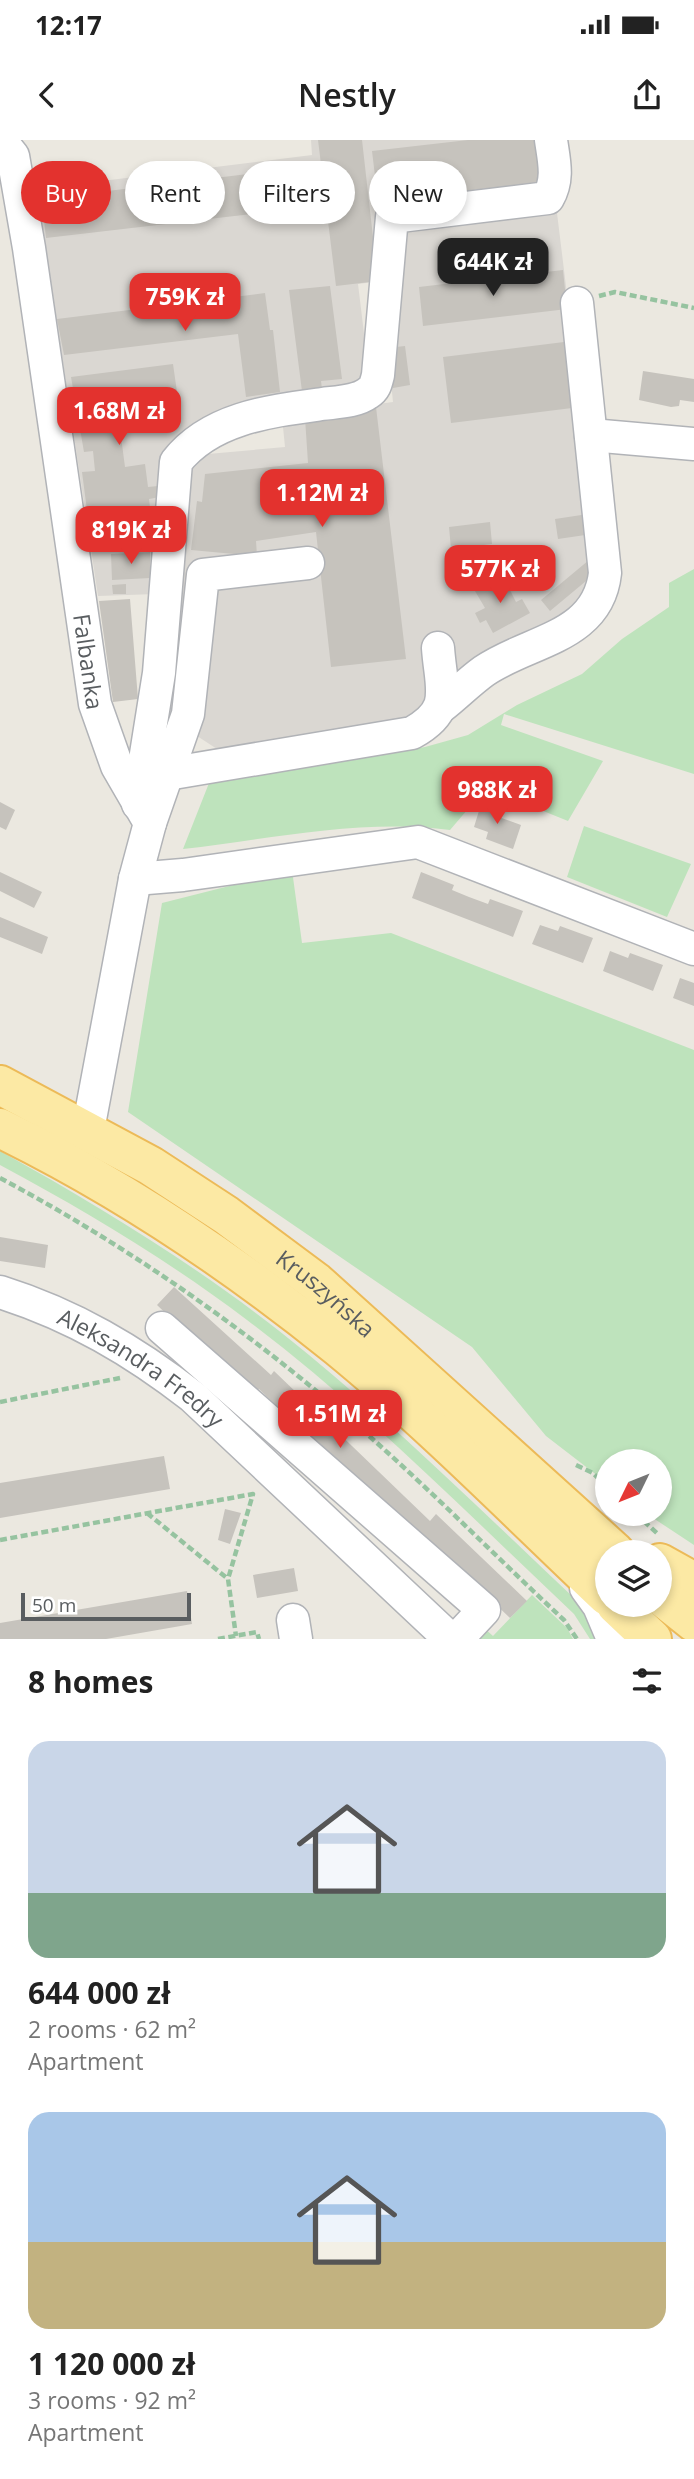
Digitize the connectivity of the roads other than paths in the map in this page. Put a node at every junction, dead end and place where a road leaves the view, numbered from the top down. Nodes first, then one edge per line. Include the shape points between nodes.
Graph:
1 (0, 140) edge
2 (551, 140) edge
3 (577, 303) road end
4 (591, 435) junction
5 (694, 444) edge
6 (308, 563) dead end
7 (438, 648) dead end
8 (442, 706) junction
9 (167, 775) junction
10 (144, 813) junction
11 (135, 879) junction
12 (694, 949) edge
13 (0, 1085) edge
14 (0, 1128) edge
15 (88, 1130) junction
16 (0, 1292) edge
17 (162, 1328) dead end
18 (566, 1480) junction
19 (372, 1514) junction
20 (537, 1531) junction
21 (607, 1540) edge
22 (628, 1540) edge
23 (345, 1541) junction
24 (672, 1569) edge
25 (694, 1581) edge
26 (595, 1585) edge
27 (672, 1605) edge
28 (629, 1617) edge
29 (694, 1622) edge
30 (450, 1639) edge
31 (457, 1639) edge
32 (613, 1639) edge
33 (652, 1639) edge

1 - 10 street, Falbanka via 13,156 29,248 95,704 117,766
2 - 10 street via 556,172 548,198 392,217 378,375 368,394 272,411 226,425 201,438 176,462
3 - 4 street
4 - 5 street
4 - 8 street via 606,573 600,601 585,618 486,670
6 - 9 street via 202,575 188,713
7 - 8 street
8 - 9 street via 437,716 412,733
9 - 10 street
10 - 11 street
11 - 12 street via 418,842
11 - 15 street
13 - 15 main road, Kruszyńska
14 - 20 main road, Kruszyńska via 120,1193 281,1302 394,1396
15 - 18 main road, Kruszyńska via 226,1215
16 - 23 street, Aleksandra Fredry via 80,1323 130,1350 193,1398
17 - 19 street
18 - 21 main road, Kruszyńska
18 - 22 main road
19 - 23 street
19 - 31 street via 484,1611
20 - 26 main road, Kruszyńska
20 - 32 street via 599,1606
23 - 30 street, Aleksandra Fredry
24 - 25 main road
27 - 29 main road
28 - 33 main road

